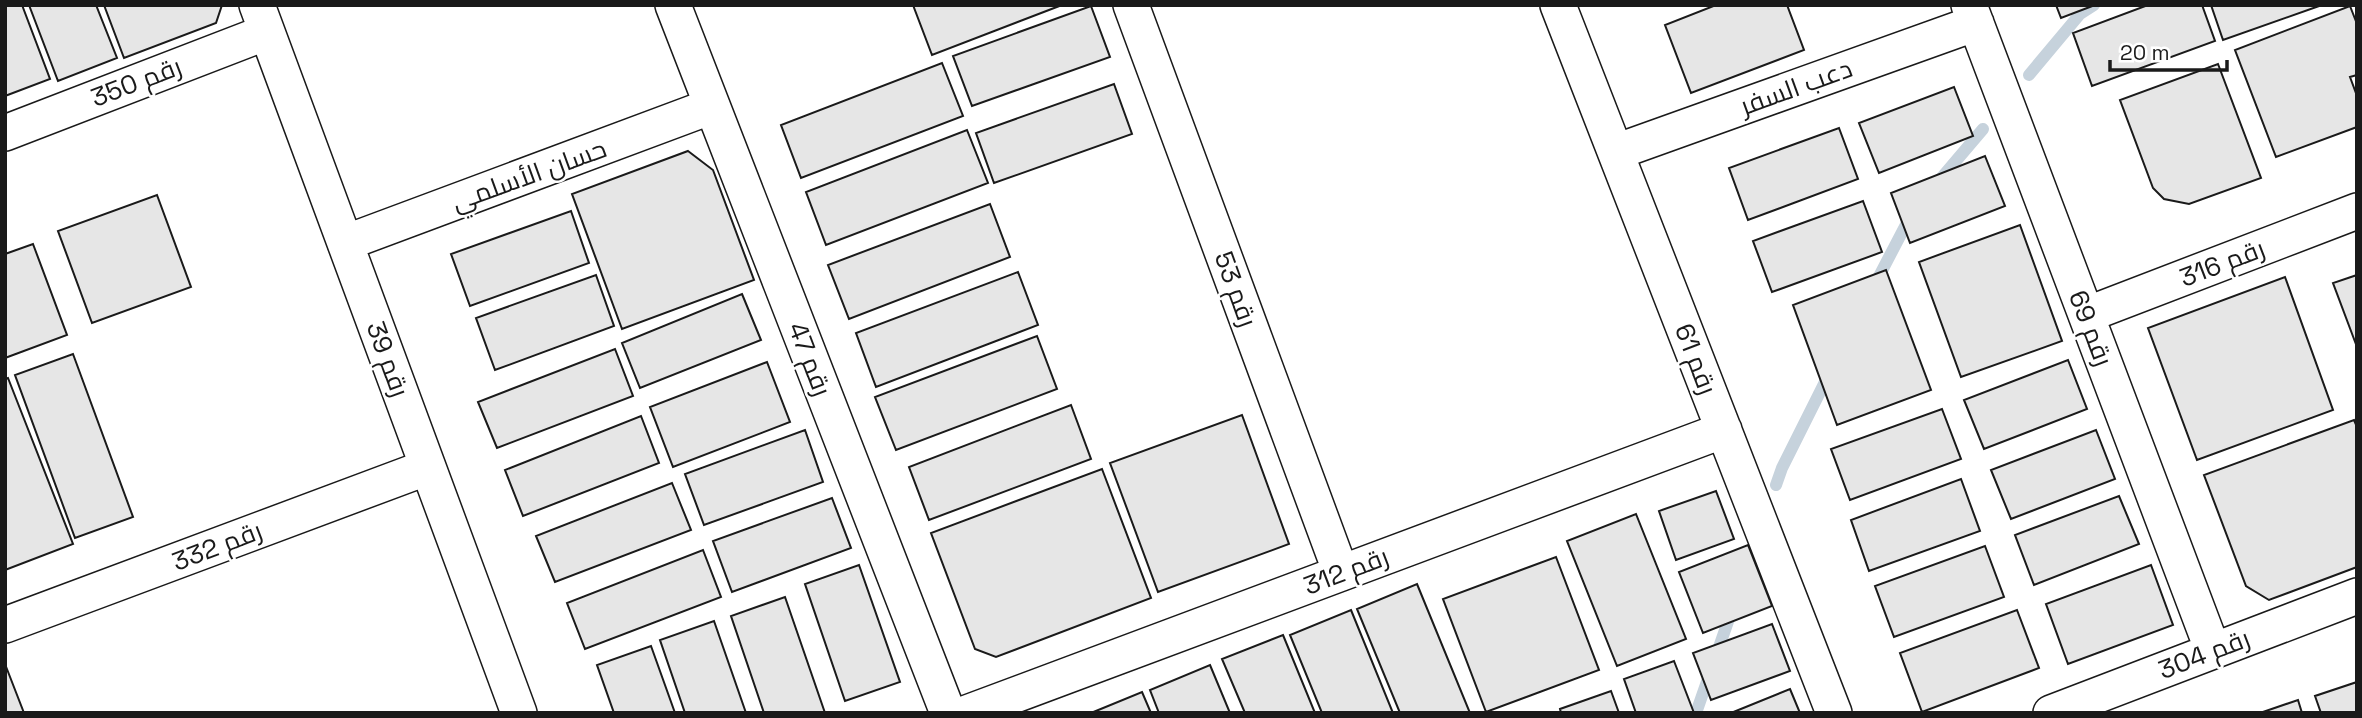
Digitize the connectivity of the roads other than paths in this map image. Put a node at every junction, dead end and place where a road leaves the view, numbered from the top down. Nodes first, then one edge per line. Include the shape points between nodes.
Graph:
1 (673, 5) edge
2 (1131, 5) edge
3 (1558, 5) edge
4 (1973, 14) edge
5 (262, 19) edge
6 (712, 106) junction
7 (5, 132) edge
8 (1616, 152) junction
9 (2357, 211) edge
10 (345, 243) junction
11 (2086, 316) junction
12 (1724, 430) junction
13 (428, 467) junction
14 (1341, 573) junction
15 (2357, 596) edge
16 (5, 625) edge
17 (2213, 651) junction
18 (519, 713) edge
19 (948, 713) edge
20 (967, 713) edge
21 (1834, 713) edge
22 (2051, 713) edge

1 - 6 street, رقم 47
2 - 14 street, رقم 53
3 - 8 street, رقم 61
4 - 8 street, دعب السفر
4 - 11 street, رقم 69
5 - 7 street, رقم 350
5 - 10 street, رقم 39
6 - 10 street, حسان الأسلمي
6 - 19 street, رقم 47
8 - 12 street, رقم 61
9 - 11 street, رقم 316
10 - 13 street, رقم 39
11 - 17 street, رقم 69
12 - 14 street, رقم 312
12 - 21 street, رقم 61
13 - 16 street, رقم 332
13 - 18 street, رقم 39
14 - 20 street, رقم 312
15 - 17 street, رقم 304
17 - 22 street, رقم 304

